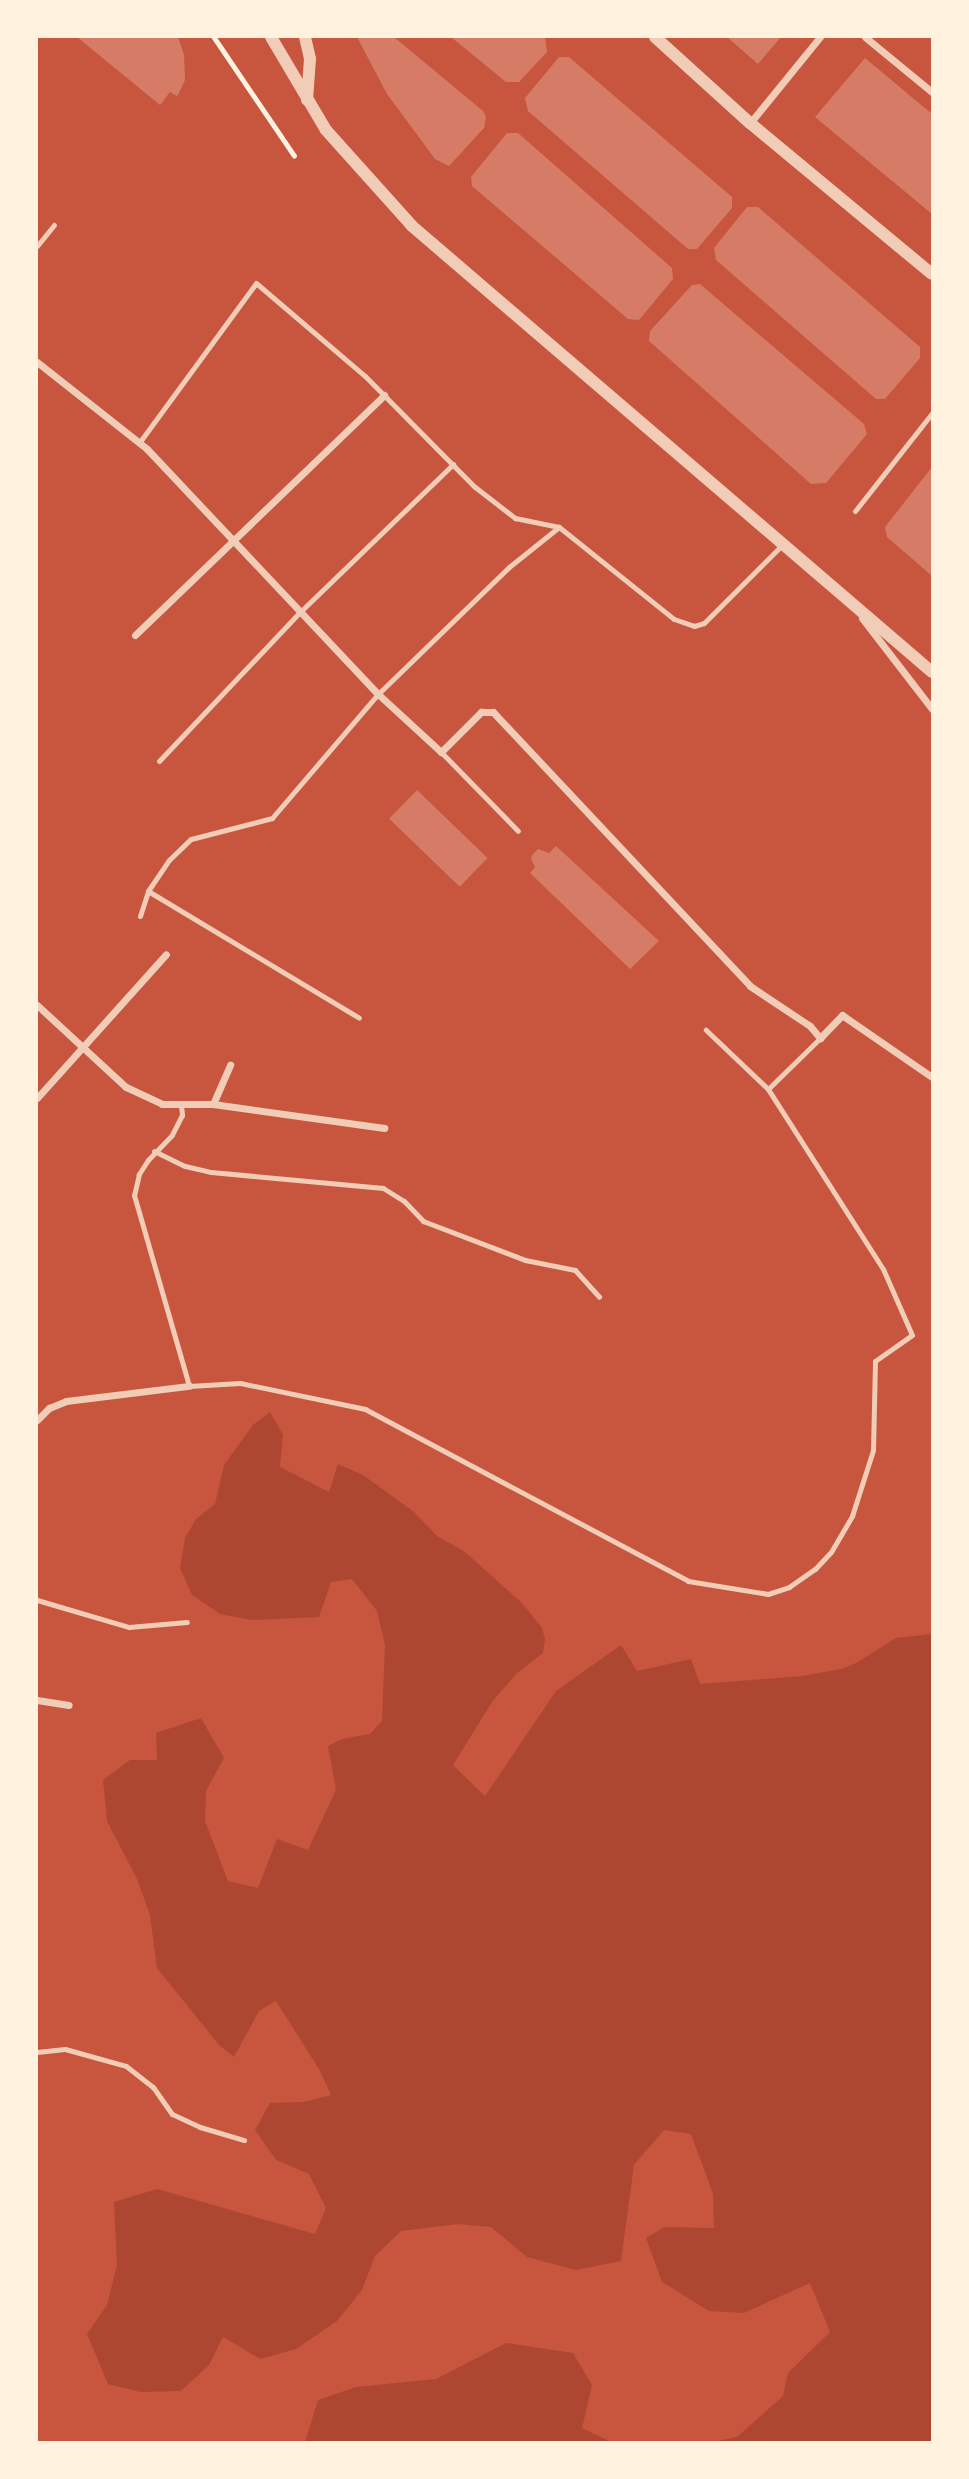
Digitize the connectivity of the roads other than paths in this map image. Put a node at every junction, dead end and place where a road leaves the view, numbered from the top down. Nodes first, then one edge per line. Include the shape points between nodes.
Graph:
1 (271, 37) edge
2 (305, 37) edge
3 (655, 37) edge
4 (820, 37) edge
5 (865, 37) edge
6 (932, 92) edge
7 (306, 101) junction
8 (750, 123) junction
9 (54, 225) dead end
10 (37, 246) edge
11 (932, 274) edge
12 (37, 362) edge
13 (384, 395) junction
14 (932, 413) edge
15 (139, 443) junction
16 (453, 464) junction
17 (855, 510) dead end
18 (559, 527) junction
19 (233, 541) junction
20 (783, 544) junction
21 (849, 601) junction
22 (300, 612) junction
23 (135, 635) dead end
24 (932, 673) edge
25 (378, 694) junction
26 (932, 709) edge
27 (441, 752) junction
28 (159, 761) dead end
29 (519, 831) dead end
30 (148, 891) junction
31 (139, 916) dead end
32 (166, 954) dead end
33 (37, 1005) edge
34 (359, 1018) dead end
35 (706, 1030) dead end
36 (820, 1038) junction
37 (84, 1046) junction
38 (230, 1065) dead end
39 (932, 1077) edge
40 (768, 1089) junction
41 (37, 1098) edge
42 (213, 1104) junction
43 (181, 1105) junction
44 (384, 1128) dead end
45 (153, 1151) junction
46 (599, 1297) dead end
47 (189, 1386) junction
48 (37, 1420) edge
49 (37, 1600) edge
50 (187, 1622) dead end
51 (37, 1700) edge
52 (69, 1705) dead end
53 (37, 2052) edge
54 (244, 2140) dead end

1 - 7 street
2 - 7 street via 310,58
3 - 8 street
4 - 8 street
5 - 6 street
7 - 20 street via 326,130 412,226
8 - 11 street
9 - 10 lane
12 - 15 street
13 - 15 lane via 256,283
13 - 16 lane
13 - 19 street
14 - 17 lane
15 - 19 street
16 - 18 lane via 515,518
16 - 22 lane
18 - 20 lane via 674,619 694,626 704,623
18 - 25 lane via 509,567
19 - 22 street
19 - 23 street
20 - 21 street
21 - 24 street
21 - 26 street
22 - 25 street
22 - 28 lane
25 - 27 street
25 - 30 lane via 272,818 191,839 169,860
27 - 29 lane
27 - 36 street via 481,712 493,712 750,986 810,1026
30 - 31 lane
30 - 34 lane
32 - 37 street
33 - 37 street
35 - 40 lane
36 - 39 street via 842,1015
36 - 40 lane
37 - 41 street
37 - 43 street via 126,1087 162,1104
38 - 42 street
40 - 47 lane via 883,1269 912,1335 875,1361 873,1450 852,1516 831,1552 789,1587 768,1594 688,1581 365,1409 240,1383
42 - 43 street
42 - 44 street
43 - 45 lane via 182,1115 172,1135
45 - 46 lane via 211,1172 383,1188 423,1221 525,1260 575,1270
45 - 47 lane via 139,1174 134,1195
47 - 48 street via 66,1401
49 - 50 lane via 129,1627
51 - 52 street
53 - 54 lane via 65,2049 125,2066 153,2087 172,2115

